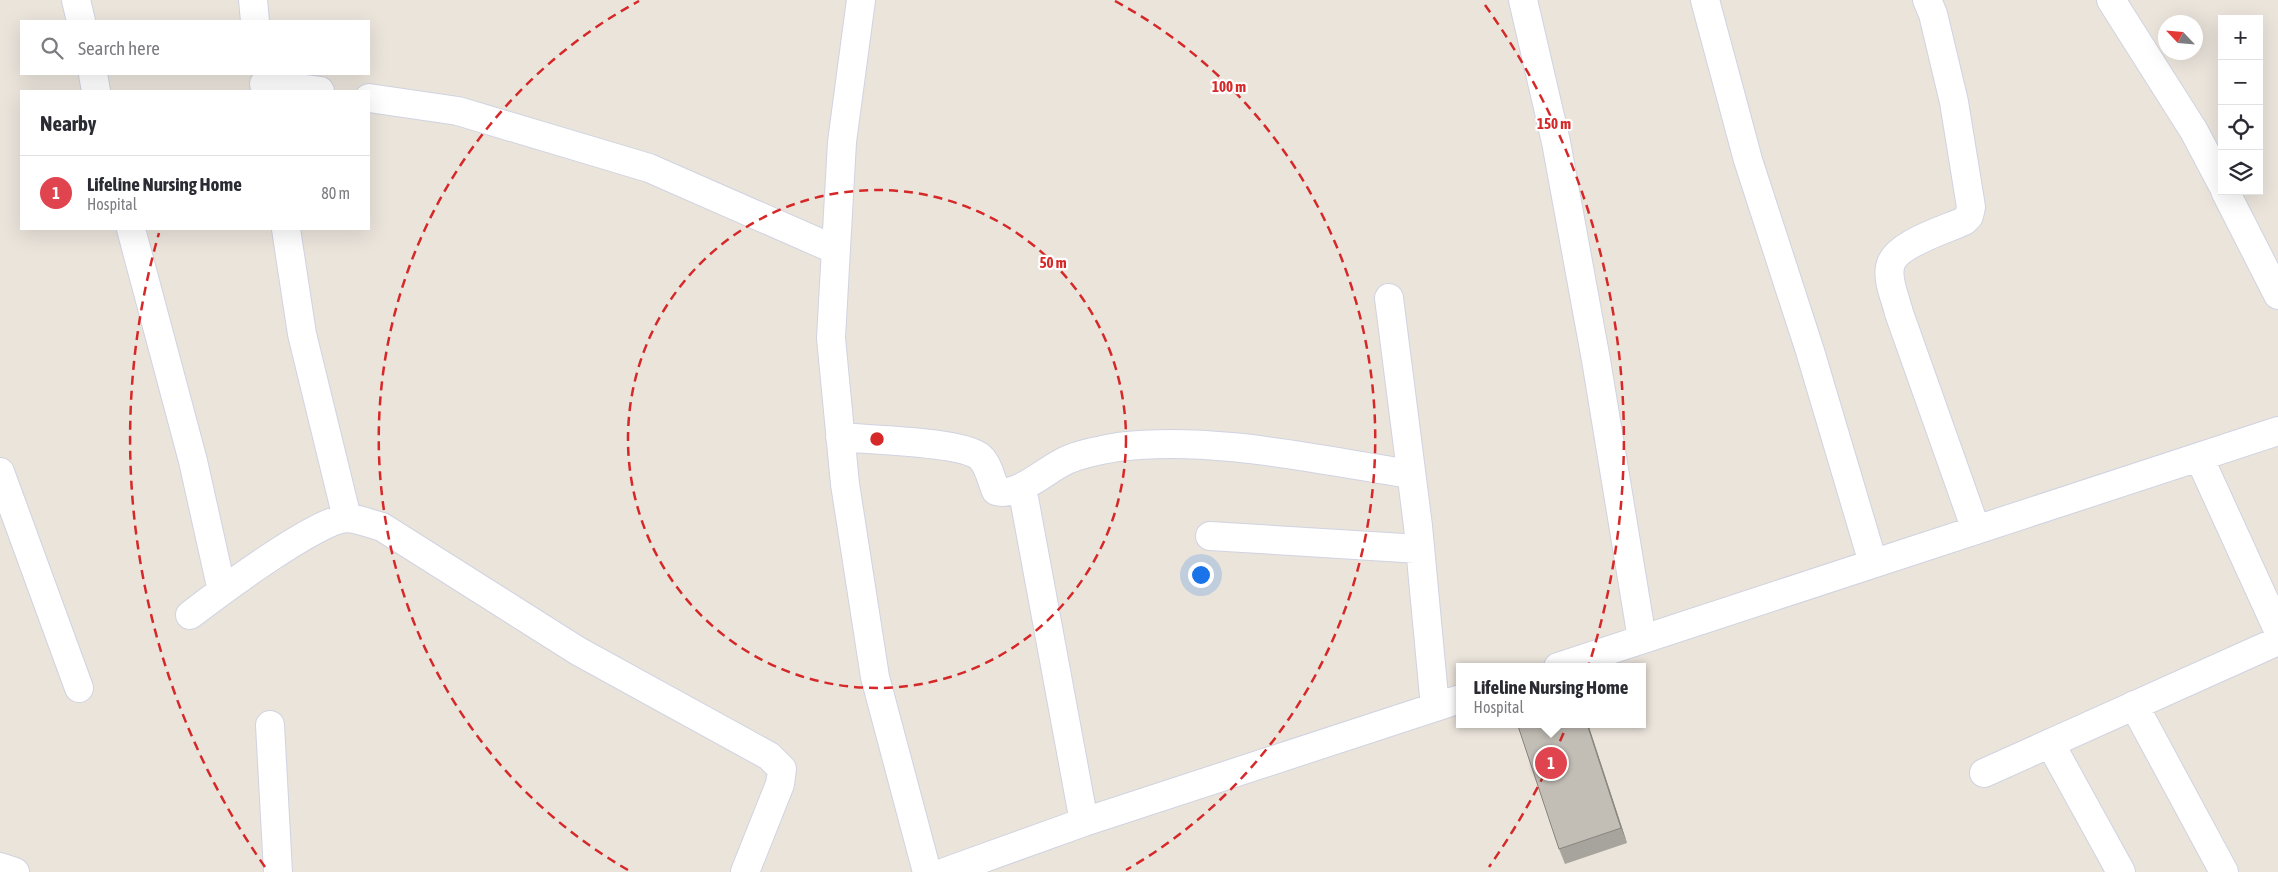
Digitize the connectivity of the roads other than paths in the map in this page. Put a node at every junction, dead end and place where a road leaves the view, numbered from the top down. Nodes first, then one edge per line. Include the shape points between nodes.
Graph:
1 (76, 0) edge
2 (253, 0) edge
3 (861, 0) edge
4 (1523, 0) edge
5 (1705, 0) edge
6 (1927, 0) edge
7 (2111, 0) edge
8 (81, 20) edge
9 (255, 20) edge
10 (92, 75) edge
11 (264, 83) edge
12 (96, 90) edge
13 (313, 90) edge
14 (370, 98) edge
15 (2218, 176) edge
16 (2227, 195) edge
17 (131, 230) edge
18 (286, 230) edge
19 (836, 250) junction
20 (2278, 295) edge
21 (1389, 298) dead end
22 (2278, 431) edge
23 (840, 437) junction
24 (2199, 457) junction
25 (0, 472) edge
26 (1411, 474) junction
27 (1022, 487) junction
28 (347, 518) junction
29 (1976, 530) junction
30 (1210, 536) dead end
31 (1420, 549) junction
32 (1874, 563) junction
33 (222, 591) junction
34 (190, 615) dead end
35 (2278, 630) edge
36 (1642, 639) junction
37 (2278, 641) edge
38 (1570, 663) edge
39 (79, 688) dead end
40 (1447, 703) edge
41 (2134, 705) junction
42 (270, 725) dead end
43 (2050, 743) junction
44 (1984, 773) dead end
45 (1084, 822) junction
46 (0, 867) edge
47 (15, 872) edge
48 (278, 872) edge
49 (745, 872) edge
50 (927, 872) edge
51 (945, 872) edge
52 (2121, 872) edge
53 (2224, 872) edge

1 - 8 street
2 - 9 street
3 - 19 street via 842,142
4 - 36 street via 1556,142
5 - 32 street via 1748,160
6 - 29 street via 1954,102 1971,207 1964,222 1895,254 1890,268 1891,283
7 - 15 street via 2194,131
10 - 12 street
11 - 13 street
14 - 19 street via 458,111 649,168
16 - 20 street
17 - 33 street via 193,461
18 - 28 street via 302,334
19 - 23 street via 831,338
21 - 26 street
22 - 24 street
23 - 27 street via 962,449 974,453 986,463 996,491 1009,493
23 - 50 street via 875,677
24 - 29 street
24 - 35 street
25 - 39 street
26 - 27 street via 1257,451 1189,445 1135,445 1098,450 1067,460
26 - 31 street
27 - 45 street
28 - 33 street via 319,526
28 - 49 street via 382,527 578,651 769,756 782,769 780,784
29 - 32 street
30 - 31 street
31 - 40 street
32 - 36 street
33 - 34 street
36 - 38 street
37 - 41 street
40 - 45 street
41 - 43 street
41 - 53 street
42 - 48 street
43 - 44 street
43 - 52 street
45 - 51 street
46 - 47 street

